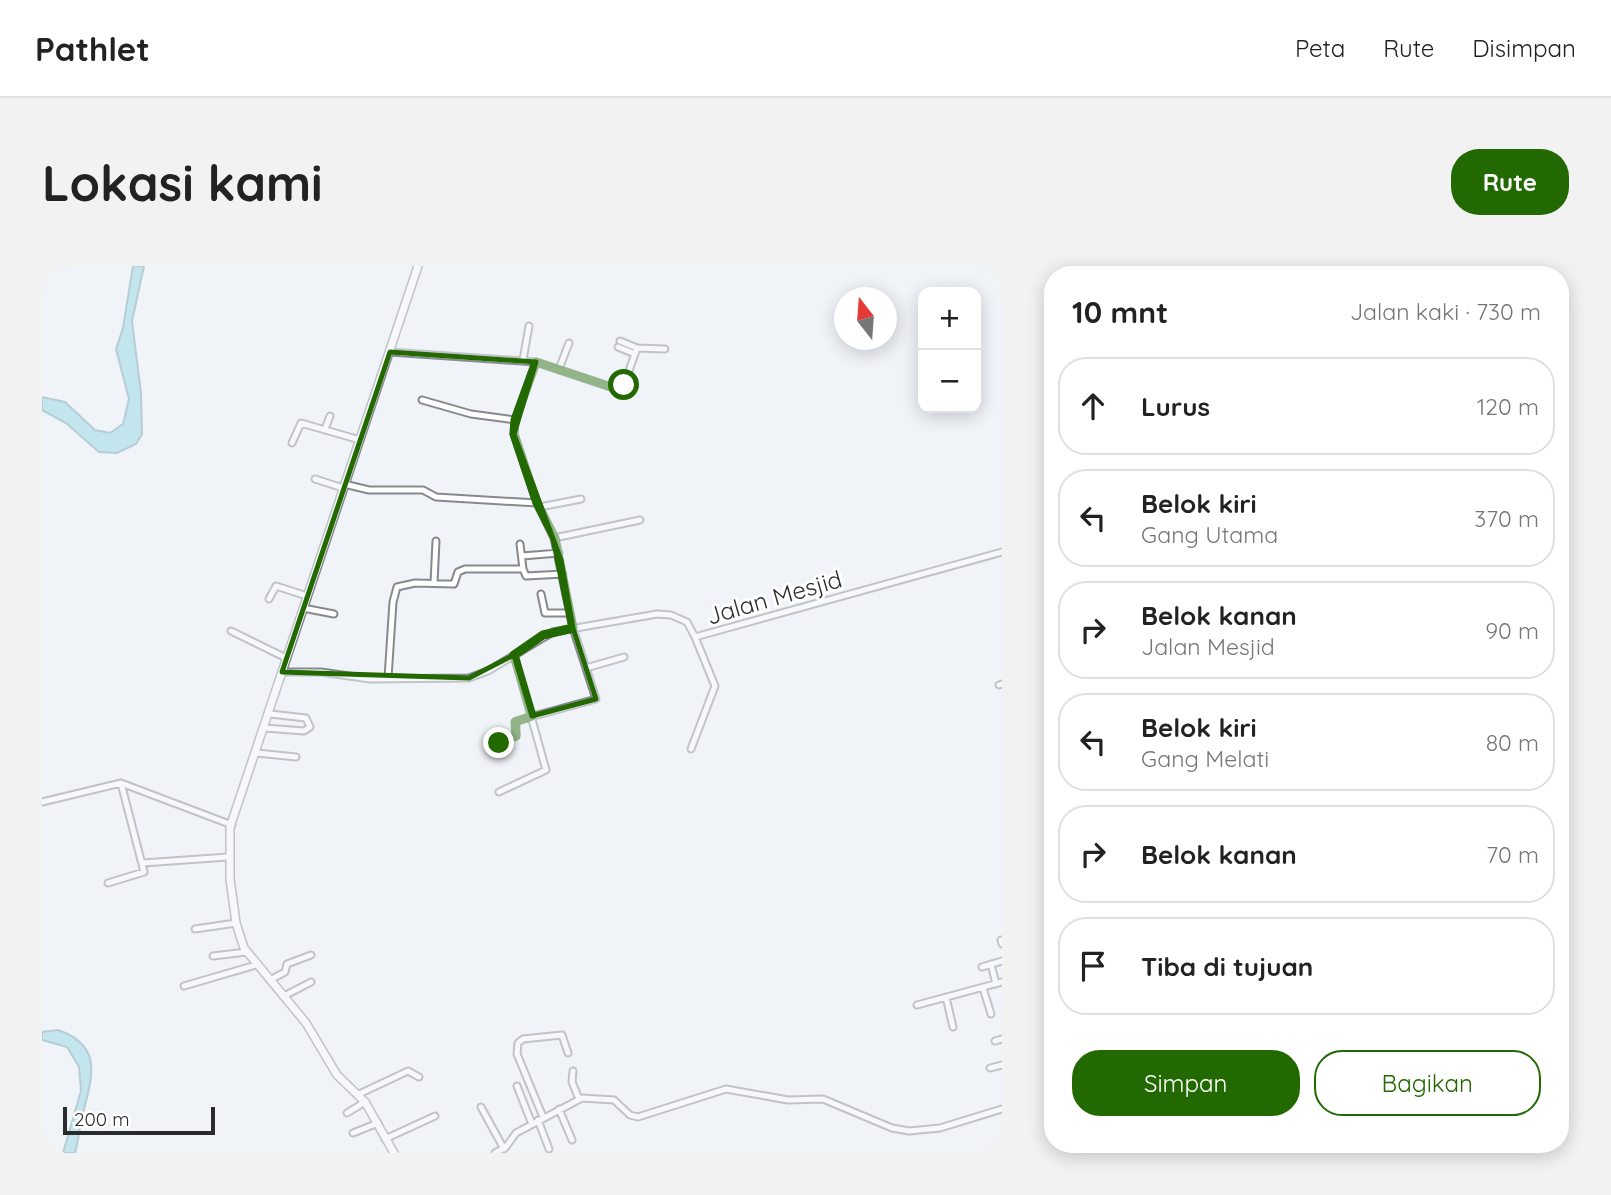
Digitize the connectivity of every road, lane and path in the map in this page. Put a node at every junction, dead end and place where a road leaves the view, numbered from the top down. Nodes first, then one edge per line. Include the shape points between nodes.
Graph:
1 (418, 266) edge
2 (529, 326) dead end
3 (569, 343) dead end
4 (619, 344) dead end
5 (665, 349) dead end
6 (636, 351) junction
7 (390, 352) junction
8 (523, 360) junction
9 (536, 362) junction
10 (559, 369) junction
11 (422, 400) dead end
12 (330, 416) dead end
13 (515, 420) junction
14 (325, 429) junction
15 (360, 440) junction
16 (292, 443) dead end
17 (315, 479) dead end
18 (344, 486) junction
19 (581, 499) dead end
20 (538, 505) junction
21 (640, 520) dead end
22 (555, 538) junction
23 (436, 541) dead end
24 (520, 544) dead end
25 (1002, 552) edge
26 (559, 553) junction
27 (522, 556) junction
28 (523, 569) junction
29 (563, 574) junction
30 (434, 583) junction
31 (541, 594) dead end
32 (307, 596) junction
33 (269, 599) dead end
34 (303, 608) junction
35 (570, 613) junction
36 (334, 614) dead end
37 (573, 628) junction
38 (231, 631) dead end
39 (695, 637) junction
40 (514, 655) junction
41 (624, 657) dead end
42 (286, 658) junction
43 (586, 668) junction
44 (282, 672) junction
45 (388, 678) junction
46 (270, 714) junction
47 (532, 716) junction
48 (265, 728) junction
49 (691, 749) dead end
50 (494, 750) dead end
51 (257, 753) junction
52 (296, 757) dead end
53 (121, 783) junction
54 (499, 792) dead end
55 (42, 802) edge
56 (232, 825) junction
57 (228, 857) junction
58 (143, 863) junction
59 (108, 883) dead end
60 (236, 923) junction
61 (195, 929) dead end
62 (246, 952) junction
63 (311, 955) dead end
64 (213, 956) dead end
65 (1002, 961) edge
66 (991, 964) junction
67 (256, 965) junction
68 (982, 967) dead end
69 (270, 980) junction
70 (311, 982) dead end
71 (999, 983) edge
72 (184, 986) dead end
73 (983, 988) junction
74 (284, 996) junction
75 (946, 997) junction
76 (917, 1005) dead end
77 (991, 1014) dead end
78 (953, 1027) dead end
79 (568, 1053) dead end
80 (1002, 1065) edge
81 (990, 1068) dead end
82 (573, 1071) dead end
83 (419, 1077) dead end
84 (517, 1086) dead end
85 (358, 1095) junction
86 (579, 1099) junction
87 (365, 1102) junction
88 (481, 1107) dead end
89 (559, 1109) junction
90 (1002, 1109) edge
91 (347, 1112) dead end
92 (435, 1116) dead end
93 (541, 1119) junction
94 (378, 1123) junction
95 (531, 1124) junction
96 (353, 1133) dead end
97 (385, 1139) junction
98 (572, 1140) dead end
99 (503, 1149) junction
100 (549, 1149) dead end
101 (394, 1153) edge
102 (495, 1153) edge

1 - 7 street
2 - 8 street
3 - 10 street
4 - 6 street
5 - 6 street
6 - 10 street via 619,388
7 - 8 street
7 - 15 street
8 - 9 street
9 - 10 street
9 - 13 street
11 - 13 street
12 - 14 street
13 - 20 street via 515,439
14 - 15 street
14 - 16 street via 300,424
15 - 18 street
17 - 18 street
18 - 20 street via 423,490 436,497
18 - 32 street
19 - 20 street
20 - 22 street
21 - 22 street
22 - 26 street
23 - 30 street
24 - 27 street
25 - 39 street, Jalan Mesjid
26 - 27 street
26 - 29 street
27 - 28 street
28 - 29 street via 526,576
28 - 30 street via 465,569 458,572 455,583
29 - 35 street
30 - 45 street via 396,588
31 - 35 street via 545,613
32 - 33 street via 276,586
32 - 34 street
34 - 36 street
34 - 42 street
35 - 37 street
37 - 39 street, Jalan Mesjid via 665,614 687,622
37 - 40 street, Jalan Mesjid via 543,635
37 - 43 street
38 - 42 street
39 - 49 street via 716,685
40 - 45 street, Jalan Mesjid via 475,677
40 - 47 street
41 - 43 street
42 - 44 street
43 - 47 street via 596,699
44 - 45 street, Jalan Mesjid
44 - 46 street
46 - 48 street
46 - 48 street via 306,718 310,727 304,731
47 - 50 street via 515,722 516,736 500,741
47 - 54 street via 545,772
48 - 51 street
51 - 52 street
51 - 56 street
53 - 55 street
53 - 56 street
53 - 58 street
56 - 57 street
57 - 58 street
57 - 60 street
58 - 59 street via 142,874
60 - 61 street
60 - 62 street
62 - 64 street
62 - 67 street
63 - 69 street via 287,964 285,972
65 - 66 street
66 - 68 street
66 - 71 street
67 - 69 street
67 - 72 street
69 - 74 street
70 - 74 street
71 - 73 street
73 - 75 street
73 - 77 street
74 - 85 street via 337,1074
75 - 76 street
75 - 78 street
79 - 93 street via 562,1035 517,1043
80 - 81 street
82 - 86 street
83 - 85 street via 408,1071
84 - 95 street
85 - 87 street
86 - 89 street
86 - 90 street via 614,1100 638,1117 730,1089 788,1100 823,1099 909,1131 945,1127
87 - 91 street
87 - 94 street
88 - 99 street
89 - 93 street
89 - 98 street
92 - 97 street
93 - 95 street
93 - 100 street
94 - 96 street
94 - 97 street
95 - 99 street
97 - 101 street
99 - 102 street

